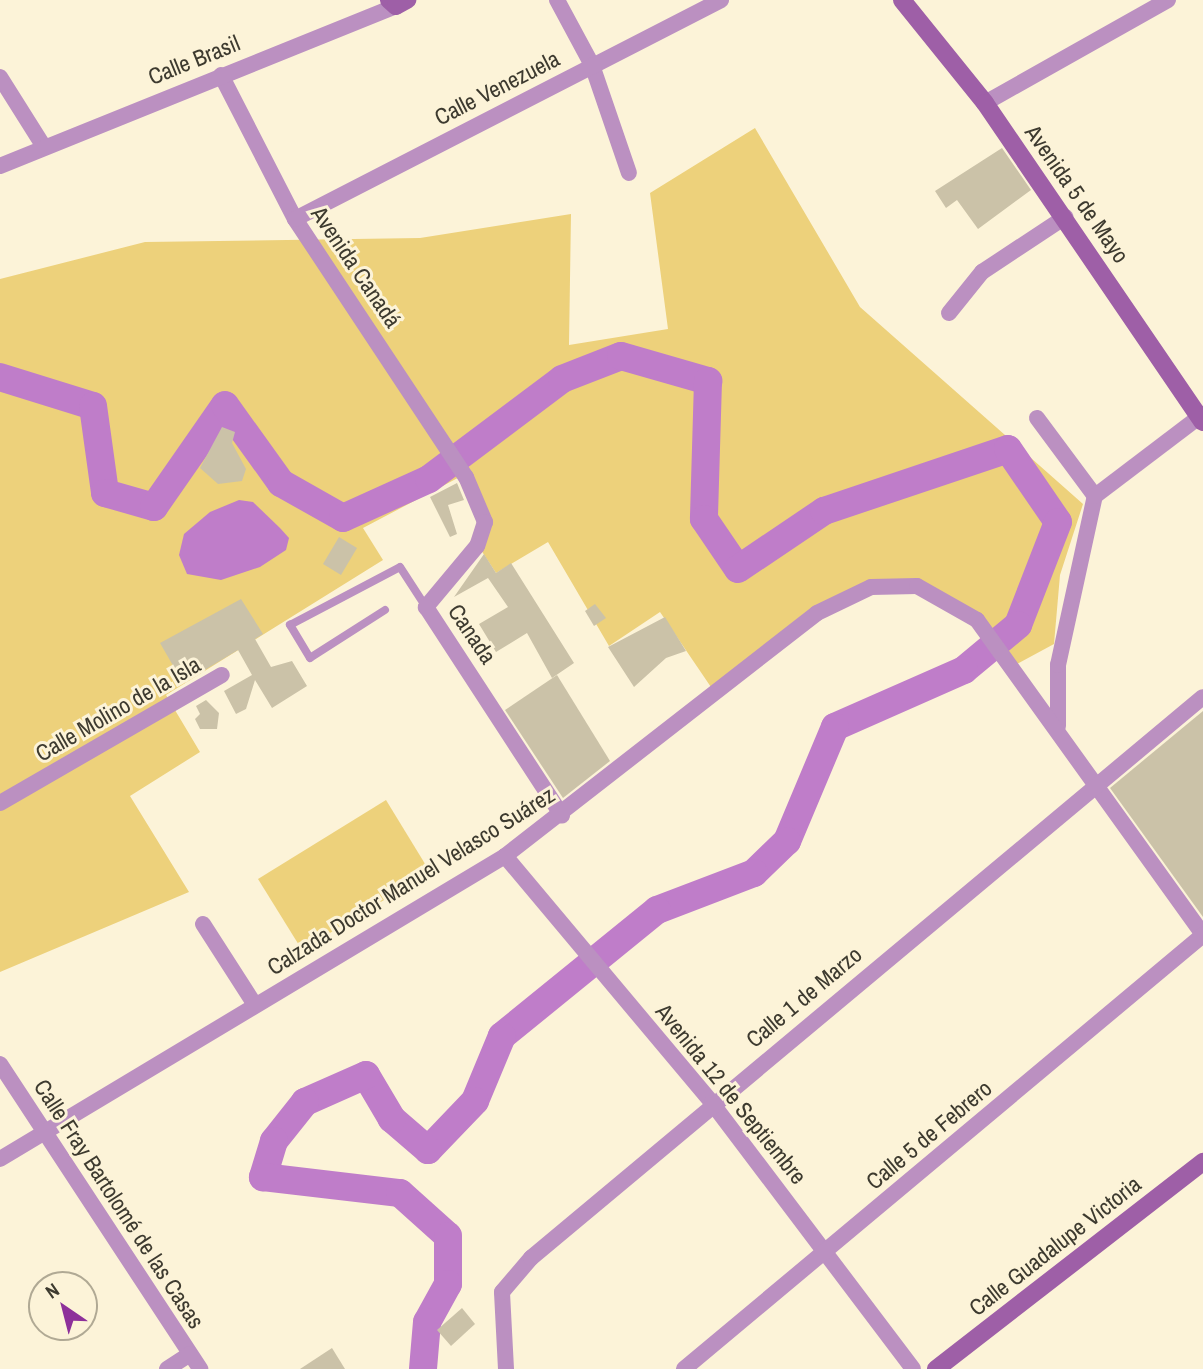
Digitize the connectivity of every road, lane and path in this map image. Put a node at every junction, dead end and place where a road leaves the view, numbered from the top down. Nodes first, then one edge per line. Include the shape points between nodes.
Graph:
1 (557, 0) edge
2 (721, 0) edge
3 (902, 0) edge
4 (1168, 0) edge
5 (397, 2) edge
6 (592, 65) junction
7 (222, 75) junction
8 (0, 77) edge
9 (985, 103) junction
10 (44, 147) junction
11 (0, 166) edge
12 (629, 173) dead end
13 (1065, 217) junction
14 (295, 219) junction
15 (948, 313) dead end
16 (1202, 417) edge
17 (1038, 418) dead end
18 (466, 477) joint
19 (1095, 496) junction
20 (426, 607) junction
21 (385, 610) dead end
22 (222, 675) dead end
23 (1203, 697) edge
24 (1058, 726) junction
25 (1097, 783) junction
26 (0, 803) edge
27 (562, 817) junction
28 (505, 856) junction
29 (203, 924) dead end
30 (1203, 935) edge
31 (255, 1005) junction
32 (0, 1064) edge
33 (712, 1103) junction
34 (46, 1131) junction
35 (0, 1159) edge
36 (1203, 1162) edge
37 (828, 1251) junction
38 (190, 1354) junction
39 (167, 1369) edge
40 (200, 1369) edge
41 (506, 1369) edge
42 (684, 1369) edge
43 (913, 1369) edge
44 (936, 1369) edge

1 - 6 street
2 - 6 street, Calle Venezuela
3 - 9 main road, Avenida 5 de Mayo
4 - 9 street
5 - 7 street, Calle Brasil
6 - 12 street
6 - 14 street, Calle Venezuela
7 - 10 street, Calle Brasil
7 - 14 street, Avenida Canadá
8 - 10 street
9 - 13 main road, Avenida 5 de Mayo
10 - 11 street, Calle Brasil
13 - 15 street via 982,272
13 - 16 main road, Avenida 5 de Mayo
14 - 18 street, Avenida Canadá
16 - 19 street
17 - 19 street
18 - 20 street, Canada via 485,522 477,546
19 - 24 street via 1058,665
20 - 21 lane via 400,567 290,625 310,658
20 - 27 street, Canada
22 - 26 street, Calle Molino de la Isla
23 - 25 street, Calle 1 de Marzo
24 - 25 street
24 - 27 street, Calzada Doctor Manuel Velasco Suárez via 977,620 917,586 871,587 817,613
25 - 30 street
25 - 33 street, Calle 1 de Marzo
27 - 28 street, Calzada Doctor Manuel Velasco Suárez
28 - 31 street, Calzada Doctor Manuel Velasco Suárez
28 - 33 street, Avenida 12 de Septiembre
29 - 31 street
30 - 37 street, Calle 5 de Febrero
31 - 34 street, Calzada Doctor Manuel Velasco Suárez
32 - 34 street, Calle Fray Bartolomé de las Casas
33 - 37 street, Avenida 12 de Septiembre
33 - 41 street, Calle 1 de Marzo via 531,1258 502,1293
34 - 35 street, Calzada Doctor Manuel Velasco Suárez
34 - 38 street, Calle Fray Bartolomé de las Casas
36 - 44 main road, Calle Guadalupe Victoria
37 - 42 street, Calle 5 de Febrero
37 - 43 street, Avenida 12 de Septiembre
38 - 39 street
38 - 40 street, Calle Fray Bartolomé de las Casas

